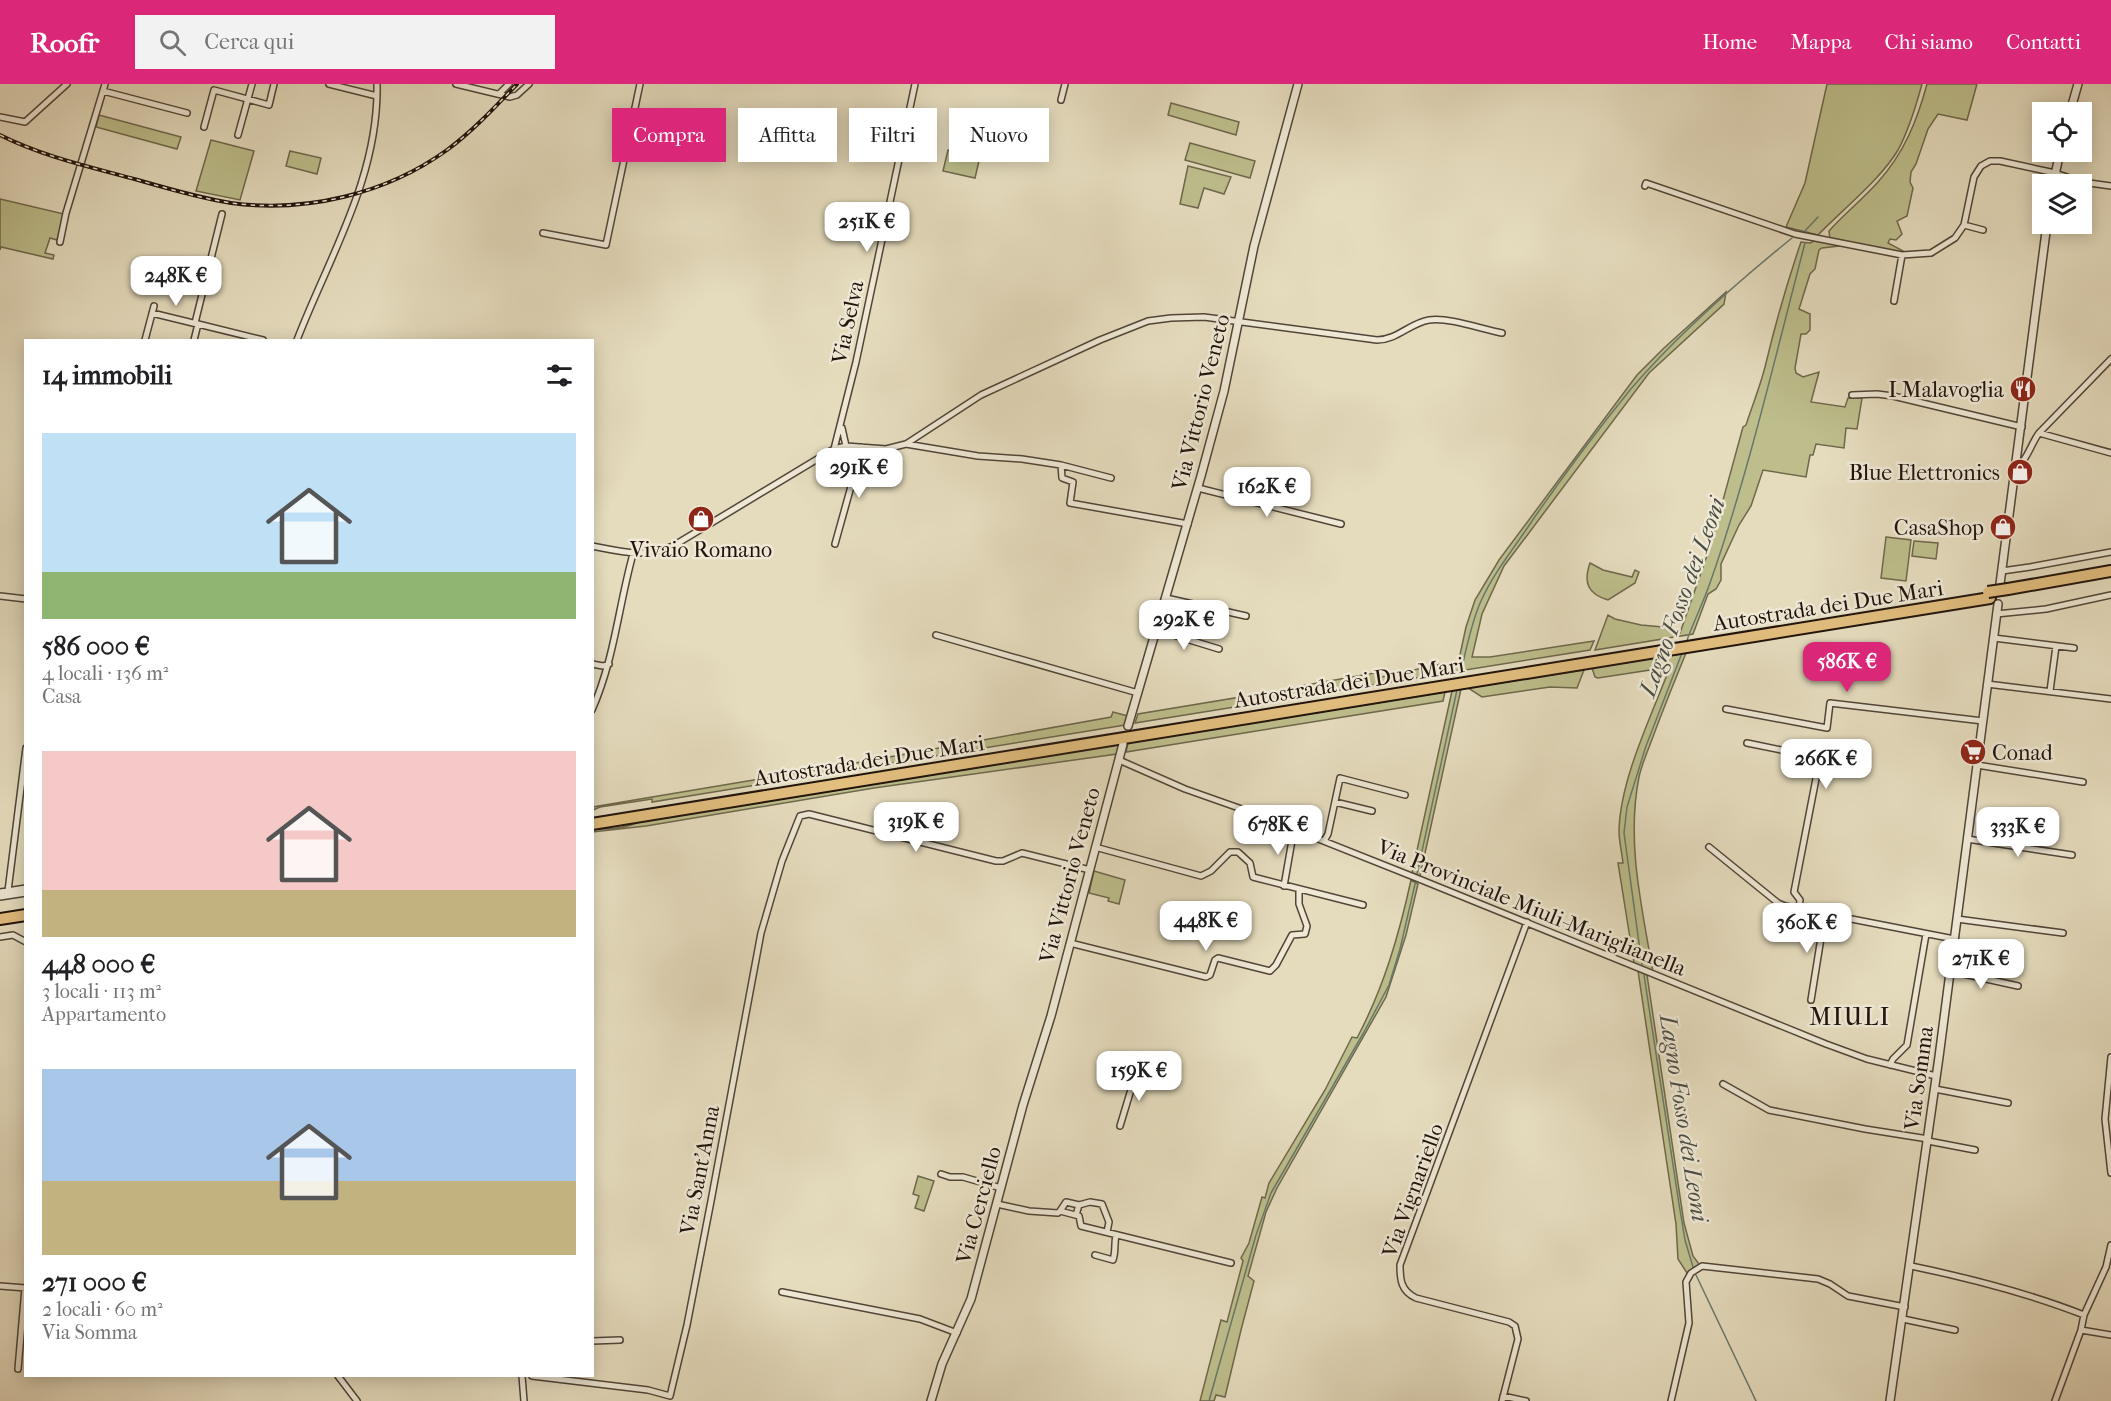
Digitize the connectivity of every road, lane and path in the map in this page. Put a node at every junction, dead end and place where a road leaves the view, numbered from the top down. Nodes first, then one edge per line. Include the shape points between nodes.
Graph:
1 (66, 84) edge
2 (252, 84) edge
3 (274, 84) edge
4 (329, 84) edge
5 (377, 84) edge
6 (456, 84) edge
7 (508, 84) edge
8 (530, 84) edge
9 (640, 84) edge
10 (915, 84) edge
11 (1065, 84) edge
12 (1299, 84) edge
13 (2078, 84) edge
14 (104, 87) edge
15 (499, 94) junction
16 (377, 96) junction
17 (248, 99) junction
18 (1060, 100) dead end
19 (2073, 102) edge
20 (187, 113) dead end
21 (0, 117) edge
22 (204, 127) dead end
23 (238, 135) dead end
24 (2058, 162) edge
25 (2055, 173) junction
26 (1645, 186) dead end
27 (2111, 186) edge
28 (222, 214) dead end
29 (1964, 225) junction
30 (1983, 230) dead end
31 (543, 233) dead end
32 (2046, 234) edge
33 (60, 242) dead end
34 (1902, 255) junction
35 (1894, 300) dead end
36 (1239, 323) junction
37 (197, 324) junction
38 (1502, 333) dead end
39 (146, 339) edge
40 (194, 339) edge
41 (259, 339) edge
42 (297, 339) edge
43 (2111, 359) edge
44 (1852, 395) dead end
45 (841, 427) junction
46 (2022, 427) junction
47 (2039, 433) junction
48 (906, 444) junction
49 (846, 446) junction
50 (862, 447) junction
51 (834, 449) junction
52 (2111, 453) edge
53 (1061, 465) junction
54 (2017, 468) junction
55 (1111, 478) dead end
56 (1198, 488) junction
57 (1188, 524) junction
58 (1341, 524) dead end
59 (835, 544) dead end
60 (594, 546) edge
61 (2111, 552) edge
62 (633, 554) junction
63 (2002, 571) junction
64 (2111, 571) edge
65 (2111, 578) edge
66 (2006, 589) junction
67 (2111, 595) edge
68 (0, 596) edge
69 (1166, 598) junction
70 (1992, 598) junction
71 (24, 599) edge
72 (1996, 614) junction
73 (1246, 616) dead end
74 (1157, 630) junction
75 (936, 635) dead end
76 (1994, 638) junction
77 (2056, 646) junction
78 (1662, 648) junction
79 (2074, 648) dead end
80 (1219, 649) dead end
81 (594, 664) edge
82 (609, 664) junction
83 (1987, 684) junction
84 (2050, 692) junction
85 (1138, 693) junction
86 (2111, 699) edge
87 (594, 706) edge
88 (1726, 709) dead end
89 (1983, 721) junction
90 (1128, 726) dead end
91 (1747, 743) dead end
92 (1123, 744) dead end
93 (1119, 760) junction
94 (24, 764) edge
95 (1977, 765) junction
96 (2083, 782) dead end
97 (1405, 795) dead end
98 (1335, 802) junction
99 (1372, 811) dead end
100 (594, 817) edge
101 (594, 824) edge
102 (1294, 829) junction
103 (1967, 838) junction
104 (1324, 841) junction
105 (1095, 847) junction
106 (1709, 848) dead end
107 (2072, 855) dead end
108 (1090, 870) junction
109 (1284, 886) junction
110 (24, 888) edge
111 (1299, 890) junction
112 (8, 891) junction
113 (24, 893) edge
114 (0, 895) edge
115 (1363, 905) dead end
116 (24, 909) edge
117 (1799, 909) junction
118 (0, 913) edge
119 (1825, 913) junction
120 (24, 915) edge
121 (0, 919) edge
122 (1957, 919) junction
123 (1527, 922) junction
124 (2063, 933) dead end
125 (1926, 934) junction
126 (0, 937) edge
127 (1954, 939) junction
128 (24, 941) edge
129 (1070, 943) junction
130 (1950, 971) junction
131 (2018, 986) dead end
132 (1811, 1000) dead end
133 (1051, 1016) joint
134 (2111, 1057) edge
135 (1890, 1065) junction
136 (1136, 1073) dead end
137 (1936, 1076) junction
138 (1723, 1084) dead end
139 (1935, 1089) junction
140 (2007, 1103) dead end
141 (1120, 1125) dead end
142 (2109, 1127) edge
143 (1928, 1140) junction
144 (1975, 1150) dead end
145 (2111, 1173) edge
146 (941, 1174) dead end
147 (1001, 1188) junction
148 (997, 1204) junction
149 (1079, 1205) junction
150 (1060, 1211) junction
151 (1076, 1215) junction
152 (1107, 1232) junction
153 (1116, 1235) junction
154 (2111, 1245) edge
155 (1095, 1255) dead end
156 (1231, 1263) dead end
157 (1911, 1266) junction
158 (0, 1286) edge
159 (24, 1288) edge
160 (782, 1292) dead end
161 (24, 1300) edge
162 (1905, 1307) junction
163 (2084, 1315) junction
164 (1903, 1319) junction
165 (1955, 1330) dead end
166 (2081, 1330) junction
167 (957, 1333) junction
168 (2111, 1335) edge
169 (620, 1340) dead end
170 (594, 1341) edge
171 (18, 1369) dead end
172 (339, 1377) edge
173 (522, 1377) edge
174 (538, 1377) edge
175 (670, 1398) edge
176 (1502, 1399) edge
177 (357, 1401) edge
178 (524, 1401) edge
179 (931, 1401) edge
180 (1526, 1401) edge
181 (1671, 1401) edge
182 (1890, 1401) edge
183 (2055, 1401) edge

1 - 21 street via 25,123
2 - 17 street
3 - 17 street via 269,105
4 - 16 street
5 - 16 street
6 - 15 street
7 - 15 street
8 - 15 street via 514,97
9 - 31 street via 606,245
10 - 45 street, Via Selva
11 - 18 street
12 - 36 street, Via Vittorio Veneto via 1254,246
13 - 19 street
14 - 20 street
14 - 33 street
16 - 42 street via 361,188
17 - 22 street via 214,90
17 - 23 street
24 - 25 street
25 - 27 street
25 - 29 street via 2000,161 1981,166 1974,177
26 - 34 street via 1646,183 1795,234
28 - 37 street
29 - 30 street
29 - 34 street via 1955,238 1931,253
32 - 46 street
34 - 35 street
36 - 38 street via 1377,340 1390,339 1431,320
36 - 48 street via 1186,317 1136,325 981,395
36 - 56 street, Via Vittorio Veneto
37 - 39 street via 153,309
37 - 40 street
37 - 41 street
43 - 47 street
44 - 46 street via 1893,396
45 - 49 street, Via Selva
45 - 51 street, Via Selva
46 - 54 street
47 - 52 street
47 - 54 street
48 - 50 street via 886,449
48 - 53 street
49 - 50 street
49 - 51 street
50 - 59 street
51 - 62 street via 673,546
53 - 55 street
53 - 57 street via 1062,478 1073,482 1070,503
54 - 63 street
56 - 57 street, Via Vittorio Veneto
56 - 58 street
57 - 69 street, Via Vittorio Veneto
60 - 62 street
61 - 63 street
62 - 82 street
63 - 66 street
64 - 66 highway, Autostrada dei Due Mari
65 - 66 highway, Autostrada dei Due Mari
66 - 70 highway, Autostrada dei Due Mari, bridge
67 - 72 street via 2046,609
68 - 71 street
69 - 73 street
69 - 74 street, Via Vittorio Veneto
70 - 72 street, Via Somma
70 - 78 highway, Autostrada dei Due Mari
72 - 76 street, Via Somma
74 - 80 street
74 - 85 street, Via Vittorio Veneto
75 - 85 street
76 - 77 street
76 - 83 street, Via Somma
77 - 79 street
77 - 84 street
78 - 100 highway, Autostrada dei Due Mari
78 - 101 highway, Autostrada dei Due Mari
81 - 82 street
82 - 87 street
83 - 84 street
83 - 89 street, Via Somma
84 - 86 street
85 - 90 street, Via Vittorio Veneto
88 - 89 street via 1827,728 1830,703
89 - 95 street, Via Somma
91 - 117 street via 1820,758 1794,892 1800,900
92 - 93 street, Via Vittorio Veneto
93 - 102 street, Via Provinciale Miuli-Mariglianella
93 - 105 street, Via Vittorio Veneto
94 - 112 street
95 - 96 street
95 - 103 street, Via Somma
97 - 98 street via 1340,778
98 - 99 street
98 - 104 street
102 - 104 street, Via Provinciale Miuli-Mariglianella
102 - 109 street
103 - 107 street
103 - 122 street, Via Somma
104 - 123 street, Via Provinciale Miuli-Mariglianella
105 - 108 street, Via Vittorio Veneto
105 - 109 street via 1202,876 1230,852 1238,852 1250,863 1253,877
106 - 117 street via 1778,903
108 - 129 street, Via Vittorio Veneto
108 - 175 street, Via Sant'Anna via 1023,853 996,861 809,814 797,819 761,933
109 - 111 street
110 - 112 street
111 - 115 street
111 - 129 street via 1299,904 1307,926 1305,934 1292,935 1270,971 1218,958 1206,977
112 - 114 street
113 - 114 street
116 - 118 highway
117 - 119 street
119 - 125 street
119 - 132 street
120 - 121 highway
122 - 124 street
122 - 127 street, Via Somma
123 - 135 street, Via Provinciale Miuli-Mariglianella via 1745,1012
123 - 176 street, Via Vignariello via 1400,1265 1400,1281 1409,1295 1515,1326 1518,1339
125 - 127 street
125 - 135 street via 1907,1045
126 - 128 street via 13,935
127 - 130 street, Via Somma
129 - 133 street, Via Vittorio Veneto
130 - 131 street
130 - 137 street, Via Somma
133 - 147 street, Via Cerciello
134 - 142 street via 2107,1084
135 - 137 street, Via Provinciale Miuli-Mariglianella
136 - 141 street
137 - 139 street, Via Somma
138 - 143 street via 1769,1110
139 - 140 street
139 - 143 street, Via Somma
142 - 145 street
143 - 144 street
143 - 157 street, Via Somma
146 - 147 street
147 - 148 street, Via Cerciello
148 - 150 street via 1029,1211
148 - 167 street, Via Cerciello via 971,1299
149 - 150 street via 1066,1202
149 - 151 street
149 - 152 street via 1102,1204 1109,1222
150 - 151 street
151 - 152 street via 1081,1226
152 - 153 street
153 - 155 street via 1113,1260
153 - 156 street
154 - 163 street via 2106,1267
157 - 162 street, Via Somma
157 - 163 street via 1986,1283
158 - 159 street
160 - 167 street via 920,1319
161 - 171 street
162 - 164 street, Via Somma
162 - 181 street via 1848,1296 1824,1281 1707,1266 1696,1269 1686,1282 1689,1323
163 - 166 street
164 - 165 street
164 - 182 street, Via Somma
166 - 168 street
166 - 183 street
167 - 179 street, Via Cerciello
169 - 170 street
172 - 177 street
173 - 178 street
174 - 175 street, Via Sant'Anna via 648,1390
176 - 180 street, Via Vignariello

